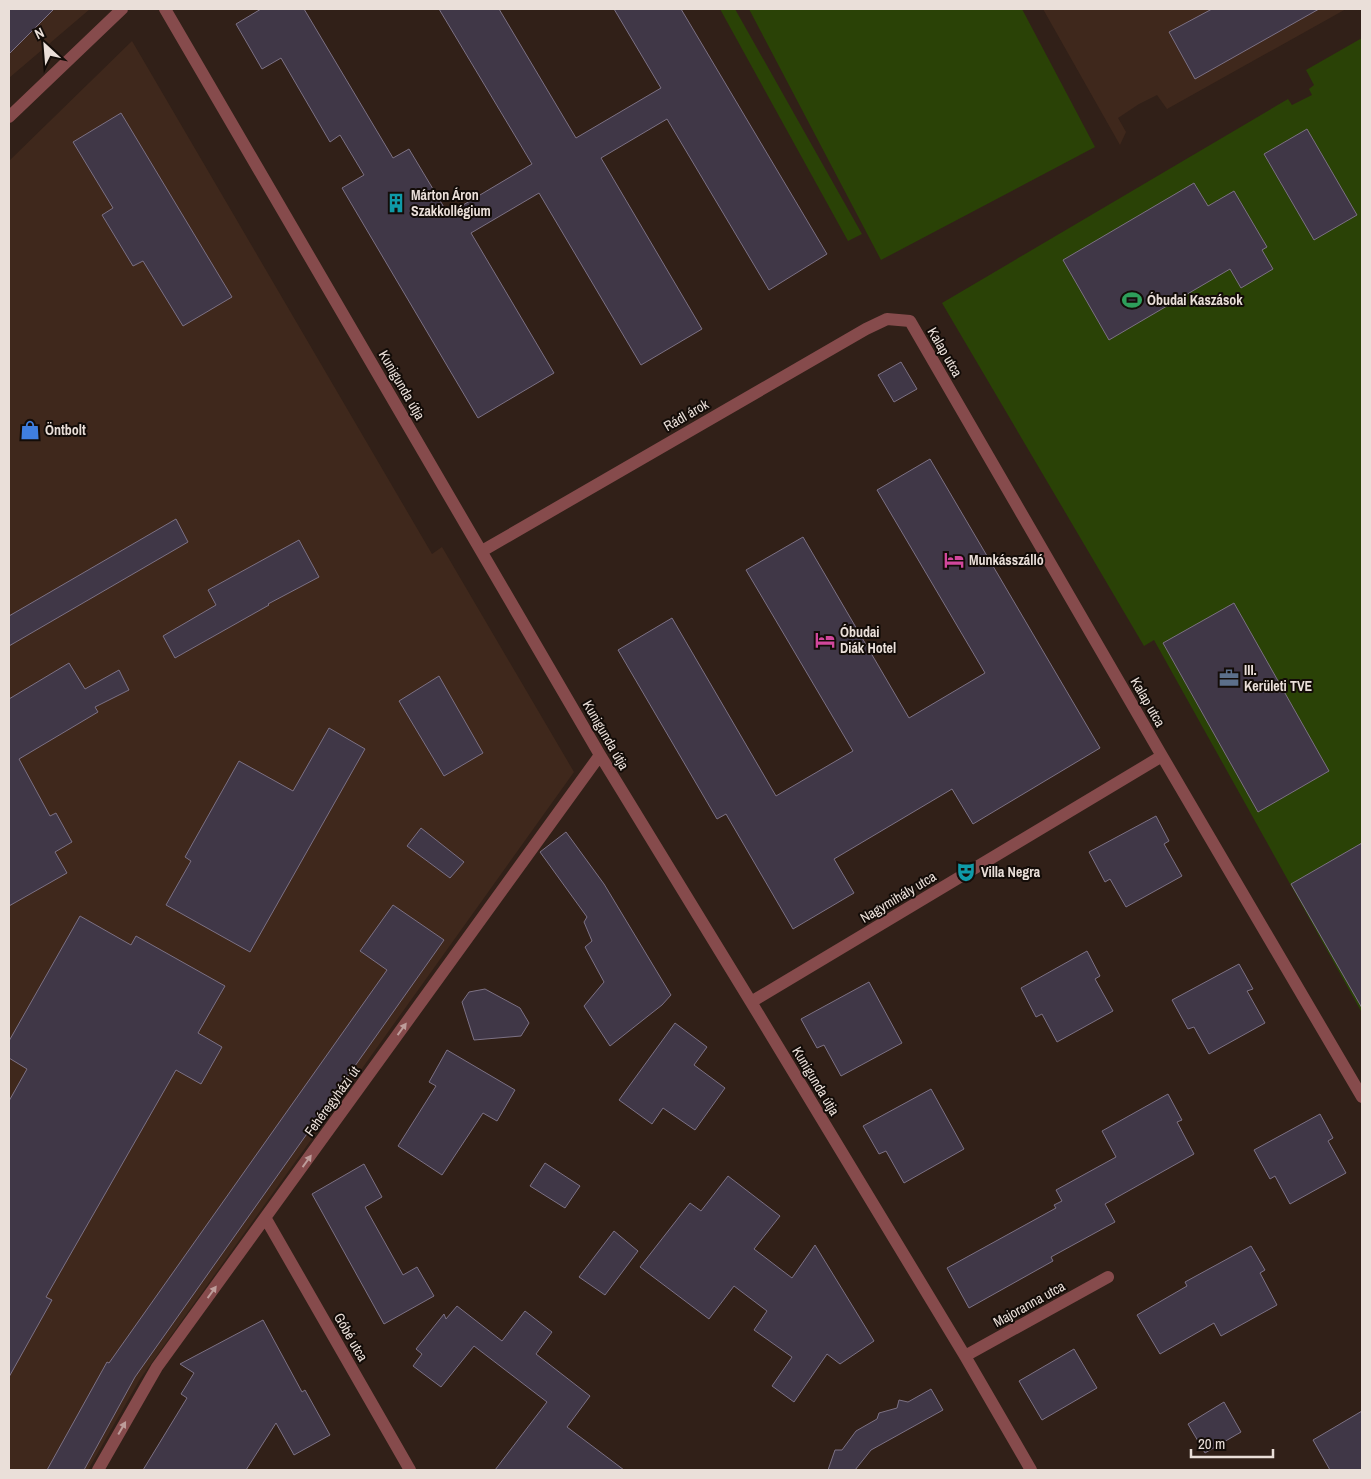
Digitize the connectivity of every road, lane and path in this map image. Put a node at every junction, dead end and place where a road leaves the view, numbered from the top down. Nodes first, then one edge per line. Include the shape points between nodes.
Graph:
1 (122, 9) edge
2 (165, 9) edge
3 (9, 117) edge
4 (910, 321) joint
5 (482, 551) junction
6 (600, 755) junction
7 (1162, 756) junction
8 (752, 1002) junction
9 (1362, 1097) edge
10 (266, 1219) junction
11 (1108, 1278) dead end
12 (965, 1356) junction
13 (98, 1470) edge
14 (410, 1470) edge
15 (1031, 1470) edge

1 - 3 street
2 - 5 street, Kunigunda útja
4 - 5 street, Rádl árok via 887,320 866,329
4 - 7 street, Kalap utca
5 - 6 street, Kunigunda útja
6 - 8 street, Kunigunda útja
10 -> 6 street, Fehéregyházi út
7 - 8 street, Nagymihály utca
7 - 9 street, Kalap utca
8 - 12 street, Kunigunda útja
13 -> 10 street, Fehéregyházi út via 157,1367
10 - 14 street, Góbé utca
11 - 12 street, Majoranna utca
12 - 15 street, Kunigunda útja

